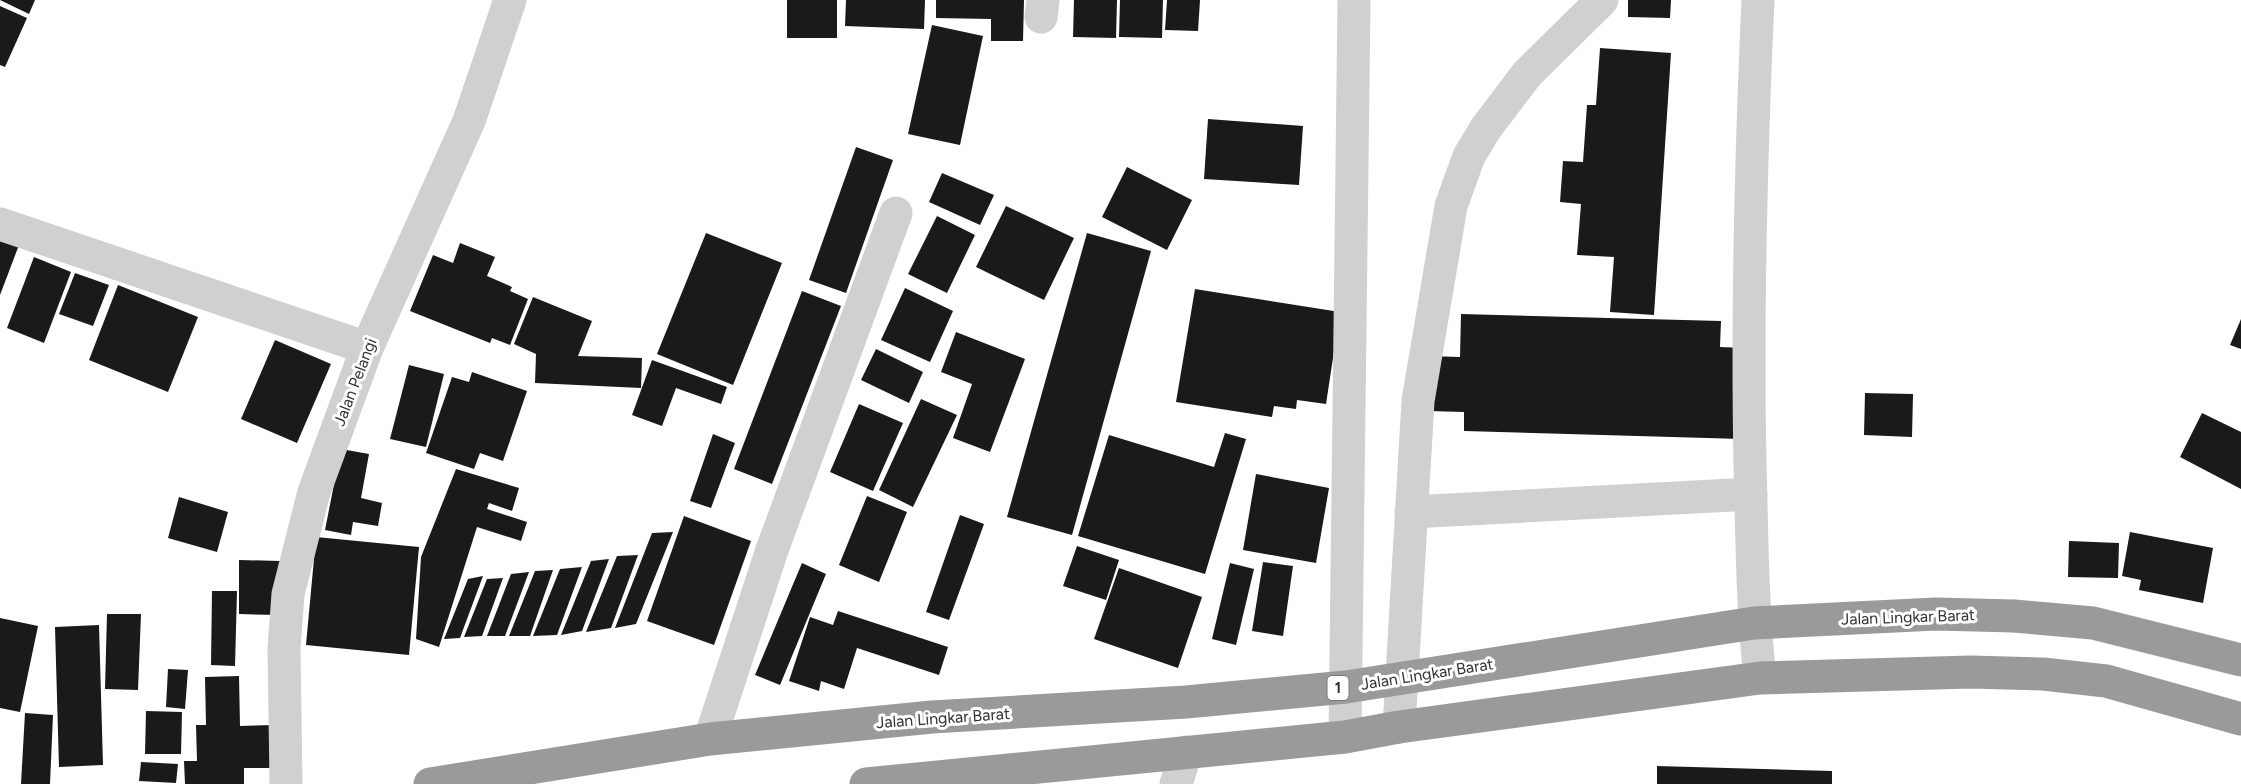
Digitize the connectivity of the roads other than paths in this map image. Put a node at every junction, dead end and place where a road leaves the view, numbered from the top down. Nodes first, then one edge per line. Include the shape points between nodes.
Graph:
1 (510, 0) edge
2 (1354, 0) edge
3 (1602, 0) edge
4 (1758, 0) edge
5 (896, 213) dead end
6 (0, 224) edge
7 (367, 348) junction
8 (1751, 494) junction
9 (1411, 512) junction
10 (1754, 623) junction
11 (2241, 660) edge
12 (1402, 678) junction
13 (1760, 678) junction
14 (1346, 687) junction
15 (2241, 719) edge
16 (1399, 727) junction
17 (1345, 737) junction
18 (710, 739) junction
19 (1186, 752) junction
20 (286, 784) edge
21 (430, 784) edge
22 (866, 784) edge
23 (1176, 784) edge

1 - 7 street, Jalan Pelangi via 469,121
2 - 14 street
3 - 9 street via 1527,74 1469,156 1451,206 1418,401
4 - 8 street via 1748,384
5 - 18 street via 772,550
6 - 7 street
7 - 20 street, Jalan Pelangi via 314,492 288,594
8 - 9 street
8 - 10 street
9 - 12 street
10 - 11 highway, Jalan Lingkar Barat / 1 via 1936,614 2014,616 2093,623
10 - 12 highway, Jalan Lingkar Barat / 1
10 - 13 street
12 - 14 highway, Jalan Lingkar Barat / 1
12 - 16 street
13 - 15 highway via 1971,672 2043,674 2106,681
13 - 16 highway
14 - 17 street
14 - 18 highway, Jalan Lingkar Barat / 1 via 1186,702 932,717
16 - 17 highway
17 - 19 highway
18 - 21 highway, Jalan Lingkar Barat / 1
19 - 22 highway
19 - 23 street

